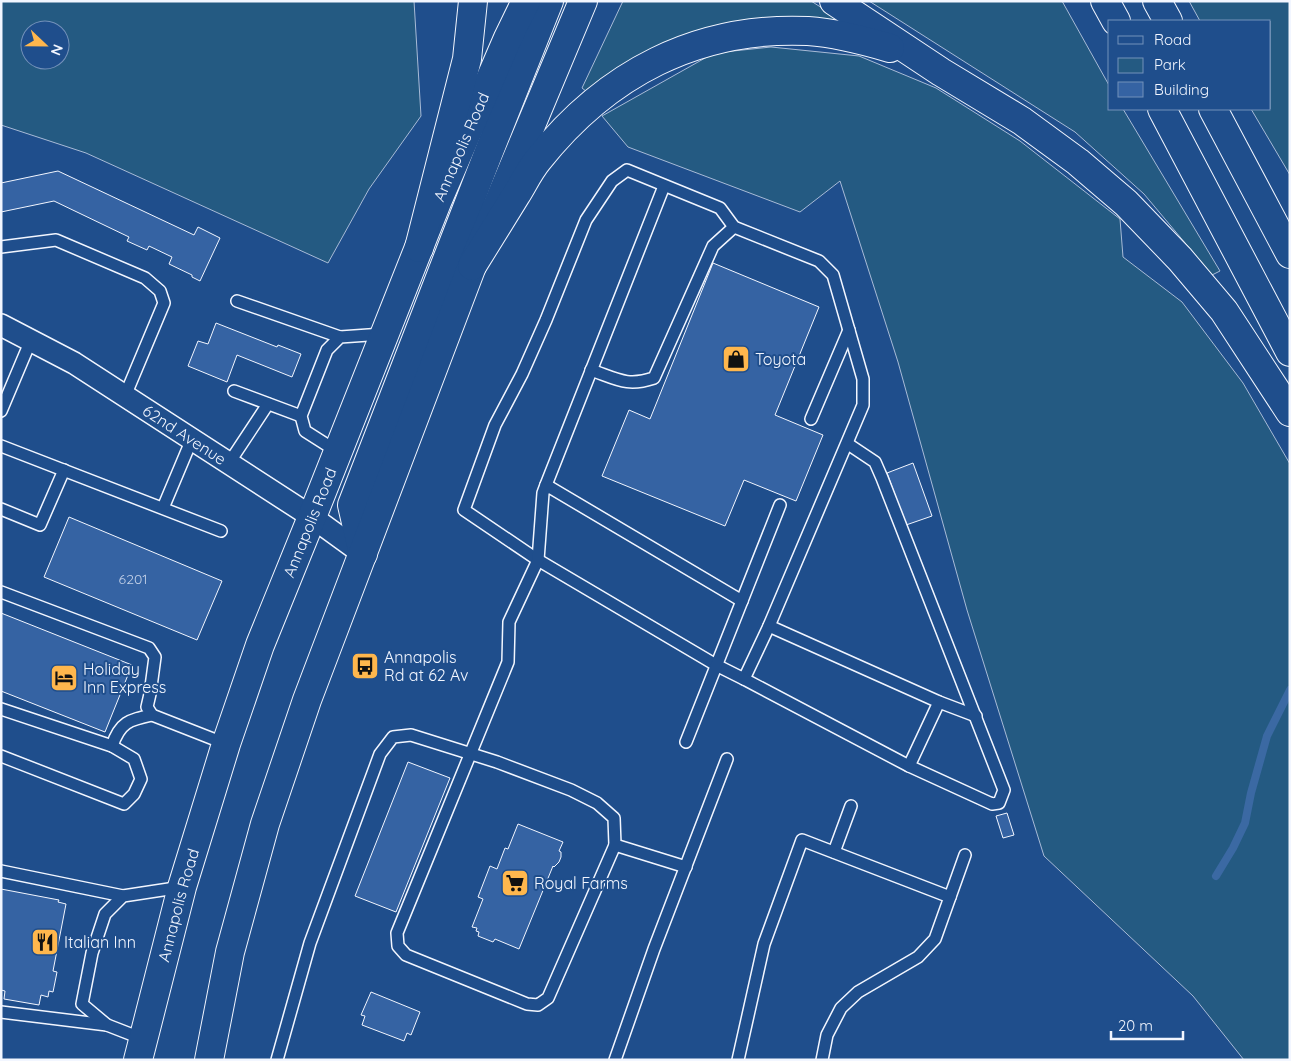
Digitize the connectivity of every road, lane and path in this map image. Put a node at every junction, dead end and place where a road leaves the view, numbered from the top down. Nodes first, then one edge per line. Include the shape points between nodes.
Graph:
1 (473, 1) edge
2 (526, 1) edge
3 (549, 1) edge
4 (583, 1) edge
5 (834, 1) edge
6 (1105, 1) edge
7 (1157, 1) edge
8 (1115, 20) edge
9 (1167, 20) edge
10 (941, 72) junction
11 (1163, 110) edge
12 (1214, 110) edge
13 (664, 186) junction
14 (734, 227) junction
15 (1, 247) edge
16 (419, 248) junction
17 (1290, 254) edge
18 (472, 266) junction
19 (237, 301) dead end
20 (1, 325) edge
21 (849, 330) junction
22 (385, 334) junction
23 (340, 337) junction
24 (31, 340) junction
25 (1290, 352) edge
26 (591, 370) junction
27 (234, 391) dead end
28 (125, 396) junction
29 (268, 404) junction
30 (1, 411) edge
31 (1290, 412) edge
32 (301, 416) junction
33 (811, 419) dead end
34 (192, 439) junction
35 (848, 444) junction
36 (1, 446) edge
37 (338, 452) junction
38 (229, 463) junction
39 (64, 470) junction
40 (546, 485) junction
41 (780, 505) dead end
42 (164, 508) junction
43 (1, 509) edge
44 (312, 517) junction
45 (221, 530) dead end
46 (362, 554) junction
47 (538, 560) junction
48 (1, 592) edge
49 (742, 601) junction
50 (769, 626) junction
51 (716, 665) junction
52 (744, 679) junction
53 (939, 702) junction
54 (1, 709) edge
55 (152, 715) junction
56 (976, 716) junction
57 (686, 742) dead end
58 (226, 744) junction
59 (112, 746) junction
60 (470, 753) junction
61 (1, 756) edge
62 (727, 759) dead end
63 (909, 766) junction
64 (851, 806) dead end
65 (615, 845) junction
66 (834, 852) junction
67 (965, 855) dead end
68 (686, 867) junction
69 (1, 871) edge
70 (182, 887) junction
71 (123, 896) junction
72 (950, 898) junction
73 (1, 1012) edge
74 (107, 1025) junction
75 (141, 1050) edge
76 (210, 1060) edge
77 (277, 1060) edge
78 (615, 1060) edge
79 (738, 1060) edge
80 (822, 1060) edge

1 - 16 main road via 467,59
2 - 16 main road, Annapolis Road
3 - 46 main road via 352,505
4 - 18 main road
5 - 10 main road
6 - 8 main road
7 - 9 main road
10 - 18 main road via 894,49 856,38 810,31 739,34 704,42 668,56 627,78 564,129 536,162
10 - 31 main road via 1022,121 1126,203 1224,311
11 - 25 main road
12 - 17 main road
13 - 14 lane via 720,208
13 - 26 lane
13 - 47 lane via 627,170 612,181 586,220 546,320 495,425 464,510
14 - 21 lane via 819,261 833,275
14 - 26 lane via 713,246 654,378 625,383
15 - 28 lane via 56,240 145,278 160,291 164,303
16 - 22 main road, Annapolis Road
18 - 46 main road
19 - 23 lane
20 - 24 street, 62nd Avenue
21 - 33 lane
21 - 35 lane via 863,379 863,405
22 - 23 lane
22 - 37 main road, Annapolis Road
23 - 32 lane via 327,350
24 - 28 street, 62nd Avenue
24 - 30 lane
26 - 40 lane
27 - 29 lane
28 - 34 street, 62nd Avenue
29 - 32 lane
29 - 38 lane
32 - 37 lane via 305,431
34 - 38 street, 62nd Avenue
34 - 42 lane
35 - 50 lane
35 - 56 lane via 875,462
36 - 39 lane
37 - 44 main road, Annapolis Road
38 - 44 street, 62nd Avenue
39 - 42 lane
39 - 43 lane via 40,525
40 - 47 lane
40 - 49 lane
41 - 49 lane
42 - 45 lane
44 - 46 street, 62nd Avenue
44 - 58 main road, Annapolis Road via 260,644
46 - 76 main road via 265,824 230,952
47 - 51 lane
47 - 60 lane via 509,622 508,662
48 - 55 lane via 149,648 155,658 147,707
49 - 51 lane
50 - 52 lane
50 - 53 lane
51 - 52 lane
51 - 57 lane
52 - 63 lane
53 - 56 lane
53 - 63 lane
54 - 59 lane
55 - 58 lane
55 - 59 lane via 130,720 116,732
56 - 63 lane via 1004,790 998,803 992,804
58 - 70 main road, Annapolis Road
59 - 61 lane via 134,759 141,779 134,794 124,804
60 - 65 lane via 598,803 614,818
60 - 65 lane via 397,933 398,946 406,956 538,1006 548,998
60 - 77 lane via 411,735 393,737 380,754 310,943
62 - 68 lane
64 - 66 lane
65 - 68 lane
66 - 72 lane
66 - 79 lane via 802,840 764,944
67 - 72 lane
68 - 78 lane
69 - 71 lane
70 - 71 lane
70 - 75 main road, Annapolis Road
71 - 74 lane via 105,914 92,953 82,1004
72 - 80 lane via 936,939 918,957 858,992 841,1008 827,1035
73 - 74 lane
74 - 75 lane

